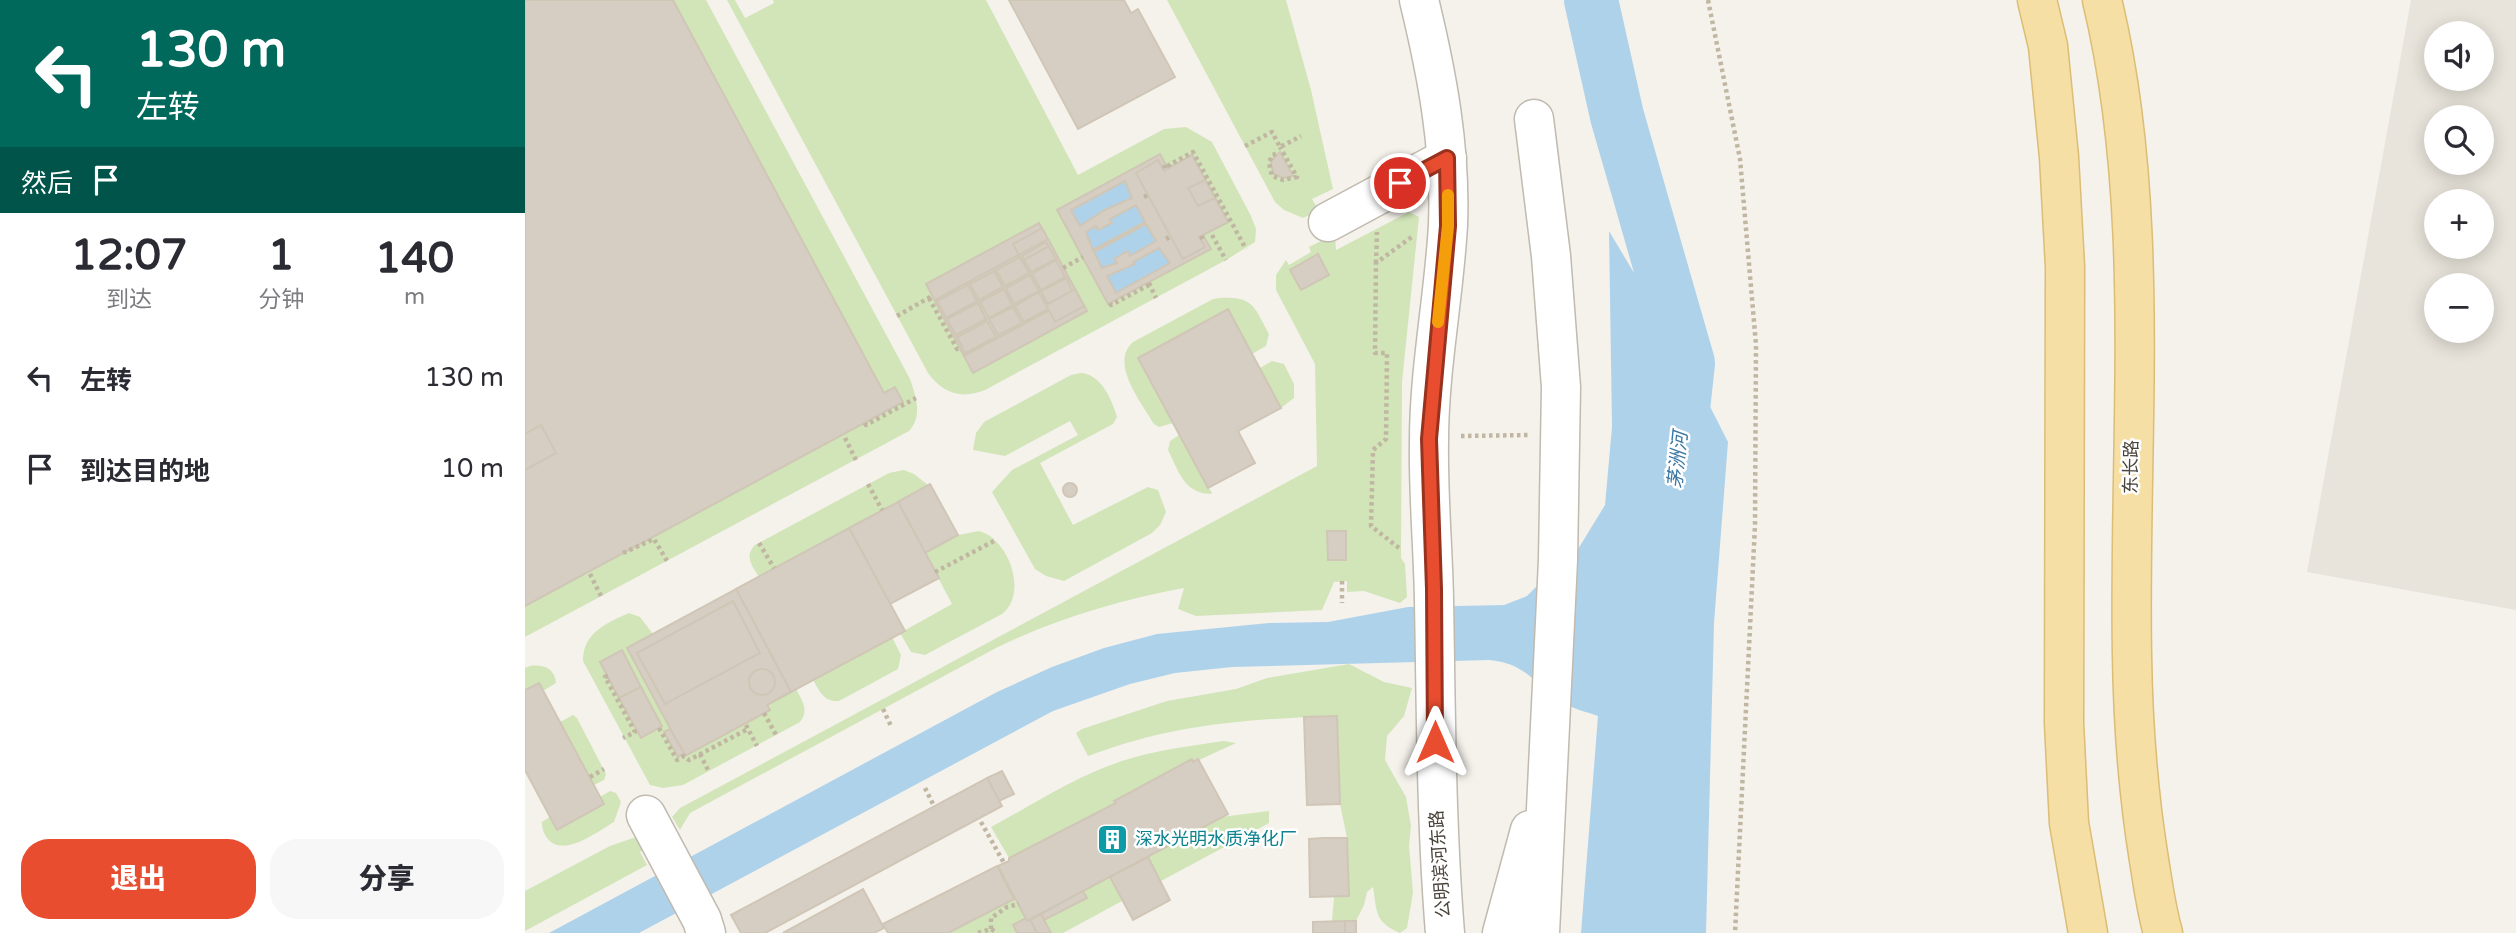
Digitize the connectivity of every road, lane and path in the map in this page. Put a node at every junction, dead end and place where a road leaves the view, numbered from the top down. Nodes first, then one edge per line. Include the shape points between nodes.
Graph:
1 (1419, 0) edge
2 (1708, 0) edge
3 (2037, 0) edge
4 (2102, 0) edge
5 (1534, 119) dead end
6 (1301, 136) dead end
7 (1245, 146) dead end
8 (1280, 147) junction
9 (1276, 154) dead end
10 (1447, 158) junction
11 (1167, 167) dead end
12 (1328, 222) dead end
13 (1212, 234) dead end
14 (1415, 234) dead end
15 (1246, 249) dead end
16 (1083, 257) dead end
17 (1226, 260) dead end
18 (1063, 268) dead end
19 (1156, 298) dead end
20 (1110, 303) dead end
21 (897, 316) dead end
22 (960, 348) dead end
23 (916, 398) dead end
24 (865, 423) dead end
25 (1511, 435) dead end
26 (1453, 436) dead end
27 (845, 438) dead end
28 (856, 460) dead end
29 (869, 484) dead end
30 (882, 510) dead end
31 (996, 540) dead end
32 (759, 543) dead end
33 (623, 553) dead end
34 (1408, 556) dead end
35 (667, 561) dead end
36 (774, 568) dead end
37 (935, 572) dead end
38 (590, 574) dead end
39 (1342, 581) dead end
40 (601, 596) dead end
41 (1342, 603) dead end
42 (608, 676) dead end
43 (883, 709) dead end
44 (764, 713) dead end
45 (891, 726) dead end
46 (659, 728) dead end
47 (776, 735) dead end
48 (623, 738) dead end
49 (757, 746) dead end
50 (700, 754) junction
51 (604, 769) dead end
52 (709, 772) dead end
53 (590, 777) dead end
54 (925, 788) dead end
55 (1547, 805) junction
56 (934, 806) dead end
57 (981, 822) dead end
58 (653, 828) dead end
59 (1004, 863) dead end
60 (1019, 904) dead end
61 (704, 926) edge
62 (994, 931) edge
63 (978, 933) edge
64 (1445, 933) edge
65 (1502, 933) edge
66 (1540, 933) edge
67 (1735, 933) edge
68 (2088, 933) edge
69 (2163, 933) edge

1 - 10 street, 公明滨河东路 via 1436,68
2 - 67 path via 1740,159 1756,345 1755,525
3 - 68 main road via 2048,46 2065,267 2064,723 2069,823
4 - 69 main road, 东长路 via 2127,159 2134,284 2133,730 2143,823
5 - 55 street via 1561,387
6 - 8 path
7 - 8 path via 1272,132
8 - 9 path via 1297,177 1283,180 1272,176 1269,163
10 - 12 street
10 - 64 street, 公明滨河东路 via 1448,226 1429,439 1438,848
11 - 15 path via 1193,152
13 - 17 path
14 - 34 path via 1376,263 1375,353 1387,353 1386,439 1373,450 1371,526
16 - 18 path
19 - 20 path via 1149,284
21 - 22 path via 931,297
23 - 24 path
25 - 26 path
27 - 28 path
29 - 30 path
31 - 37 path
32 - 36 path
33 - 35 path via 654,539
38 - 40 path
39 - 41 path
42 - 48 path via 635,732
43 - 45 path
44 - 47 path
46 - 50 path via 677,760
49 - 50 path via 747,727
50 - 52 path
51 - 53 path
54 - 56 path
55 - 65 street via 1527,835
55 - 66 street
57 - 59 path
58 - 61 street
60 - 62 path via 991,918
62 - 63 path

